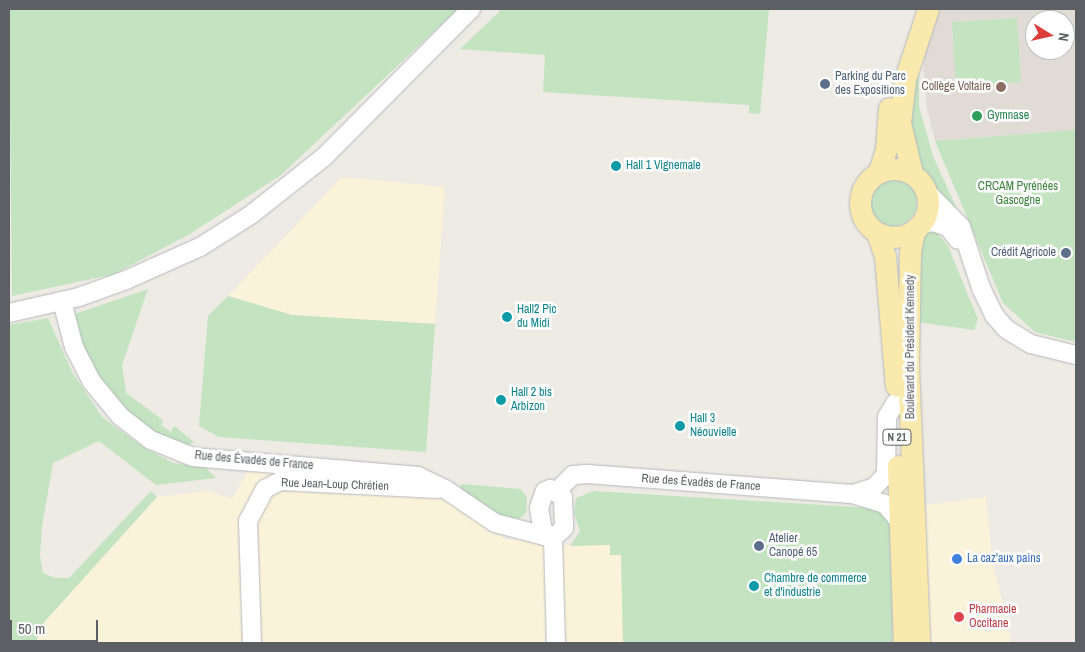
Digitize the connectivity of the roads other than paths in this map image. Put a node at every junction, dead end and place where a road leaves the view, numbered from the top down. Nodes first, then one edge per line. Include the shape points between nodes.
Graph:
1 (471, 9) edge
2 (912, 9) edge
3 (928, 9) edge
4 (879, 171) junction
5 (912, 173) junction
6 (927, 192) junction
7 (918, 227) junction
8 (877, 233) junction
9 (967, 250) junction
10 (62, 301) junction
11 (9, 314) edge
12 (1076, 355) edge
13 (896, 402) junction
14 (445, 489) junction
15 (557, 491) junction
16 (852, 494) junction
17 (539, 508) junction
18 (900, 522) junction
19 (516, 527) junction
20 (550, 537) junction
21 (252, 643) edge
22 (556, 643) edge
23 (904, 643) edge
24 (919, 643) edge

1 - 10 street via 324,157 252,214 166,264
2 - 4 main road via 891,78 886,149
3 - 5 main road via 905,79 900,123
4 - 5 main road via 901,169
4 - 8 main road via 863,187 860,198 864,219
5 - 6 main road
6 - 7 main road via 927,211
6 - 9 street via 957,220
7 - 8 main road via 900,237
7 - 9 street via 932,222 948,227
7 - 24 main road, Boulevard du Président Kennedy / N 21 via 910,252 908,365
8 - 13 main road, Boulevard du Président Kennedy / N 21 via 885,256
9 - 12 street via 985,297 1006,329 1031,344
10 - 11 street
10 - 14 street, Rue des Évadés de France via 74,347 92,382 120,416 151,440 193,457 389,472 418,476
13 - 16 street, Rue des Évadés de France via 887,418 886,475 874,487
13 - 18 main road, Boulevard du Président Kennedy / N 21
14 - 19 street, Rue des Évadés de France via 495,523
14 - 21 street, Rue Jean-Loup Chrétien via 281,481 265,489 248,521
15 - 16 street, Rue des Évadés de France via 573,475 588,474
15 - 17 street, Rue des Évadés de France via 544,491
15 - 20 street via 563,497 564,528
16 - 18 street, Rue des Évadés de France via 885,504
17 - 19 street
17 - 20 street via 543,531
18 - 23 main road, Boulevard du Président Kennedy / N 21
19 - 20 street, Rue des Évadés de France
20 - 22 street

